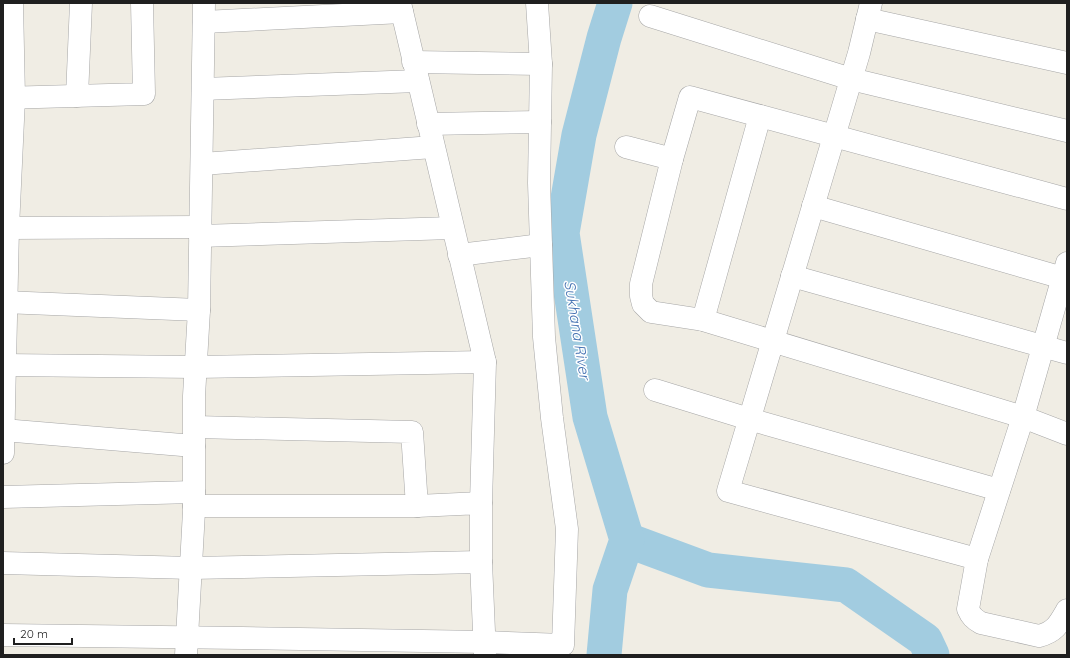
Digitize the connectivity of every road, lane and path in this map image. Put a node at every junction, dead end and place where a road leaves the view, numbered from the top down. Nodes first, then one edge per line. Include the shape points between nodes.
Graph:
1 (12, 3) edge
2 (81, 3) edge
3 (142, 3) edge
4 (537, 3) edge
5 (401, 8) edge
6 (866, 8) edge
7 (204, 12) edge
8 (650, 16) dead end
9 (1067, 63) edge
10 (541, 64) junction
11 (416, 71) junction
12 (851, 79) junction
13 (203, 89) junction
14 (77, 96) junction
15 (8, 98) edge
16 (760, 116) junction
17 (540, 122) junction
18 (428, 124) junction
19 (1067, 131) edge
20 (834, 136) junction
21 (433, 147) junction
22 (626, 147) dead end
23 (672, 159) junction
24 (202, 164) junction
25 (1067, 199) edge
26 (813, 206) junction
27 (6, 228) edge
28 (452, 228) junction
29 (200, 232) junction
30 (541, 245) junction
31 (459, 255) junction
32 (1065, 270) edge
33 (792, 276) junction
34 (5, 302) edge
35 (200, 310) junction
36 (703, 320) junction
37 (772, 341) junction
38 (1043, 345) junction
39 (1067, 353) edge
40 (485, 362) junction
41 (4, 365) edge
42 (196, 367) junction
43 (655, 390) dead end
44 (1023, 417) junction
45 (749, 419) junction
46 (3, 430) edge
47 (1067, 434) edge
48 (194, 436) junction
49 (3, 454) edge
50 (999, 490) junction
51 (3, 497) edge
52 (194, 499) junction
53 (481, 503) junction
54 (417, 506) junction
55 (978, 559) junction
56 (481, 562) junction
57 (3, 563) edge
58 (191, 568) junction
59 (1067, 610) edge
60 (3, 636) edge
61 (187, 646) edge
62 (485, 649) edge

1 - 15 street
2 - 14 street
3 - 14 street via 144,94
4 - 10 street
5 - 7 street
5 - 11 street
6 - 9 street
6 - 12 street
7 - 13 street
8 - 12 street
10 - 11 street
10 - 17 street
11 - 13 street
11 - 18 street
12 - 19 street
12 - 20 street
13 - 24 street
14 - 15 street
15 - 27 street
16 - 20 street
16 - 23 street via 690,97
16 - 36 street
17 - 18 street
17 - 30 street
18 - 21 street
20 - 25 street
20 - 26 street
21 - 24 street
21 - 28 street
22 - 23 street
23 - 36 street via 641,296 643,304 651,312
24 - 29 street
26 - 32 street
26 - 33 street
27 - 29 street
27 - 34 street
28 - 29 street
28 - 31 street
29 - 35 street
30 - 31 street
30 - 62 street via 544,337 566,528 563,645
31 - 40 street
32 - 38 street
33 - 37 street
33 - 38 street
34 - 35 street
34 - 41 street
35 - 42 street
36 - 37 street
37 - 44 street
37 - 45 street
38 - 39 street
38 - 44 street
40 - 42 street
40 - 53 street
41 - 42 street
41 - 46 street
42 - 48 street
43 - 45 street
44 - 47 street
44 - 50 street
45 - 50 street
45 - 55 street via 728,491
46 - 48 street
46 - 49 street
48 - 52 street
48 - 54 street via 412,432
50 - 55 street
51 - 52 street
52 - 54 street
52 - 58 street
53 - 54 street
53 - 56 street
55 - 59 street via 968,609 970,616 975,620 1039,636 1054,630
56 - 58 street
56 - 62 street
57 - 58 street
58 - 61 street
60 - 61 street
61 - 62 street

